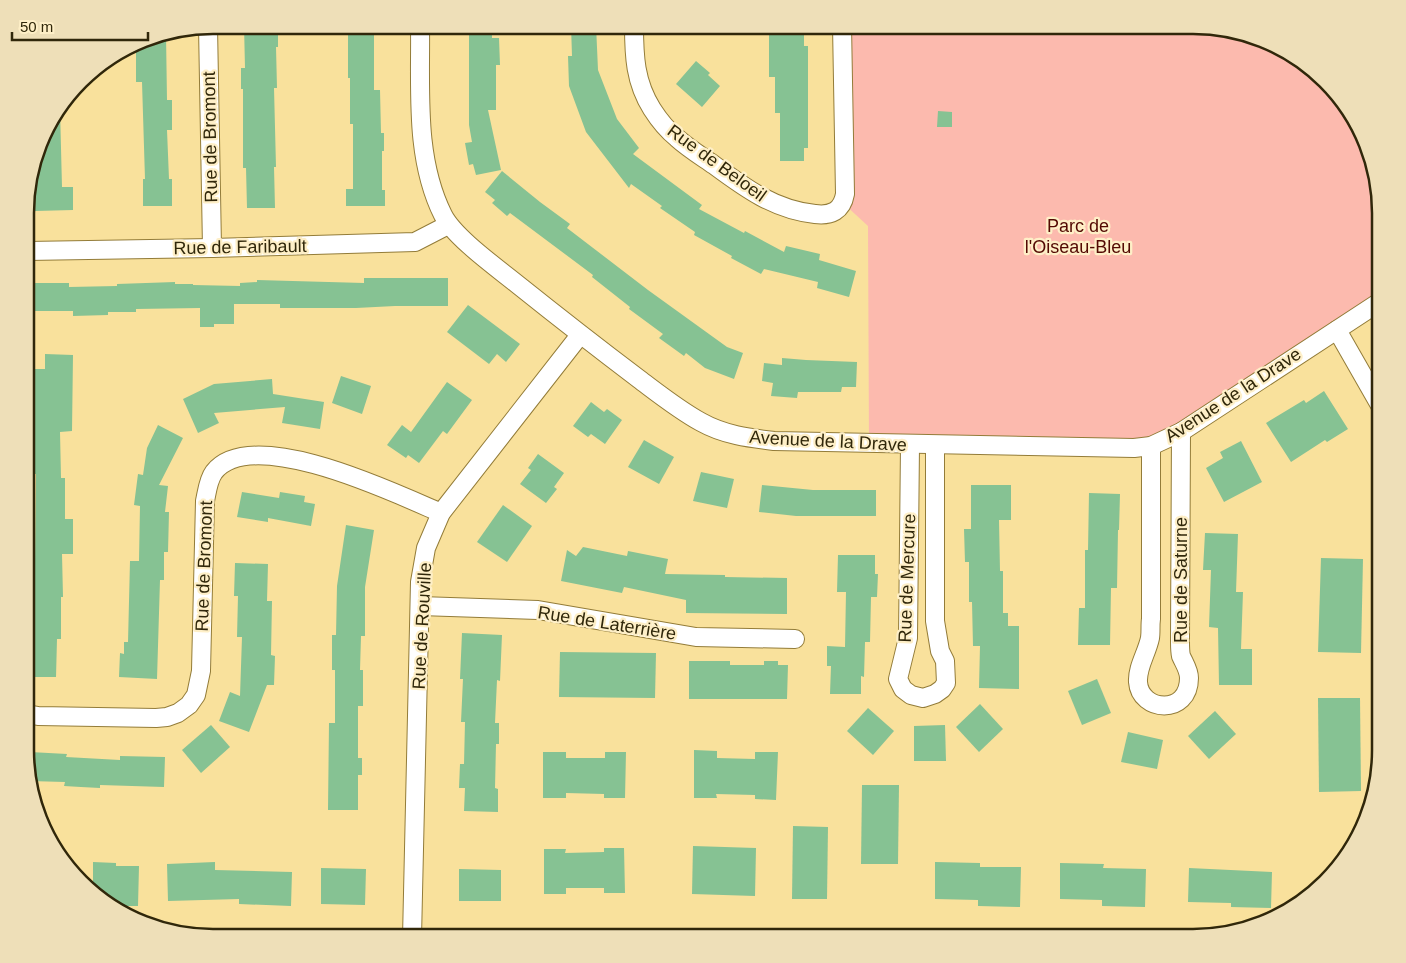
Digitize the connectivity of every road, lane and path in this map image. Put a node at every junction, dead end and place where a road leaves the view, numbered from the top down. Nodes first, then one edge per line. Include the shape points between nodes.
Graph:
1 (208, 34) edge
2 (420, 34) edge
3 (634, 34) edge
4 (842, 34) edge
5 (448, 225) junction
6 (212, 248) junction
7 (34, 251) edge
8 (1372, 307) edge
9 (1337, 330) junction
10 (580, 335) junction
11 (1372, 392) edge
12 (1181, 432) junction
13 (910, 444) junction
14 (935, 445) junction
15 (1151, 446) junction
16 (441, 514) junction
17 (420, 606) junction
18 (795, 638) dead end
19 (34, 715) edge
20 (412, 929) edge

1 - 6 street, Rue de Bromont
2 - 5 street, Avenue de la Drave via 423,147 433,193
3 - 4 street, Rue de Beloeil via 637,77 651,108 675,137 754,193 790,210 820,215 838,211 844,203
5 - 6 street, Rue de Faribault via 415,242
5 - 10 street, Avenue de la Drave
6 - 7 street, Rue de Faribault
8 - 9 street, Avenue de la Drave
9 - 11 street
9 - 12 street, Avenue de la Drave
10 - 13 street, Avenue de la Drave via 680,409 722,432 774,441
10 - 16 street, Rue de Rouville
12 - 15 street, Avenue de la Drave
12 - 15 street, Rue de Saturne via 1180,641 1181,656 1189,677 1181,699 1174,705 1163,706 1150,702 1138,683 1150,638
13 - 14 street, Avenue de la Drave
13 - 14 street, Rue de Mercure via 908,630 898,679 903,689 923,698 942,689 947,673 935,621
14 - 15 street, Avenue de la Drave
16 - 17 street, Rue de Rouville via 422,566
16 - 19 street, Rue de Bromont via 358,478 320,466 250,455 223,464 213,473 205,501 201,671 196,696 178,713 156,718
17 - 18 street, Rue de Laterrière via 538,610 696,637
17 - 20 street, Rue de Rouville

